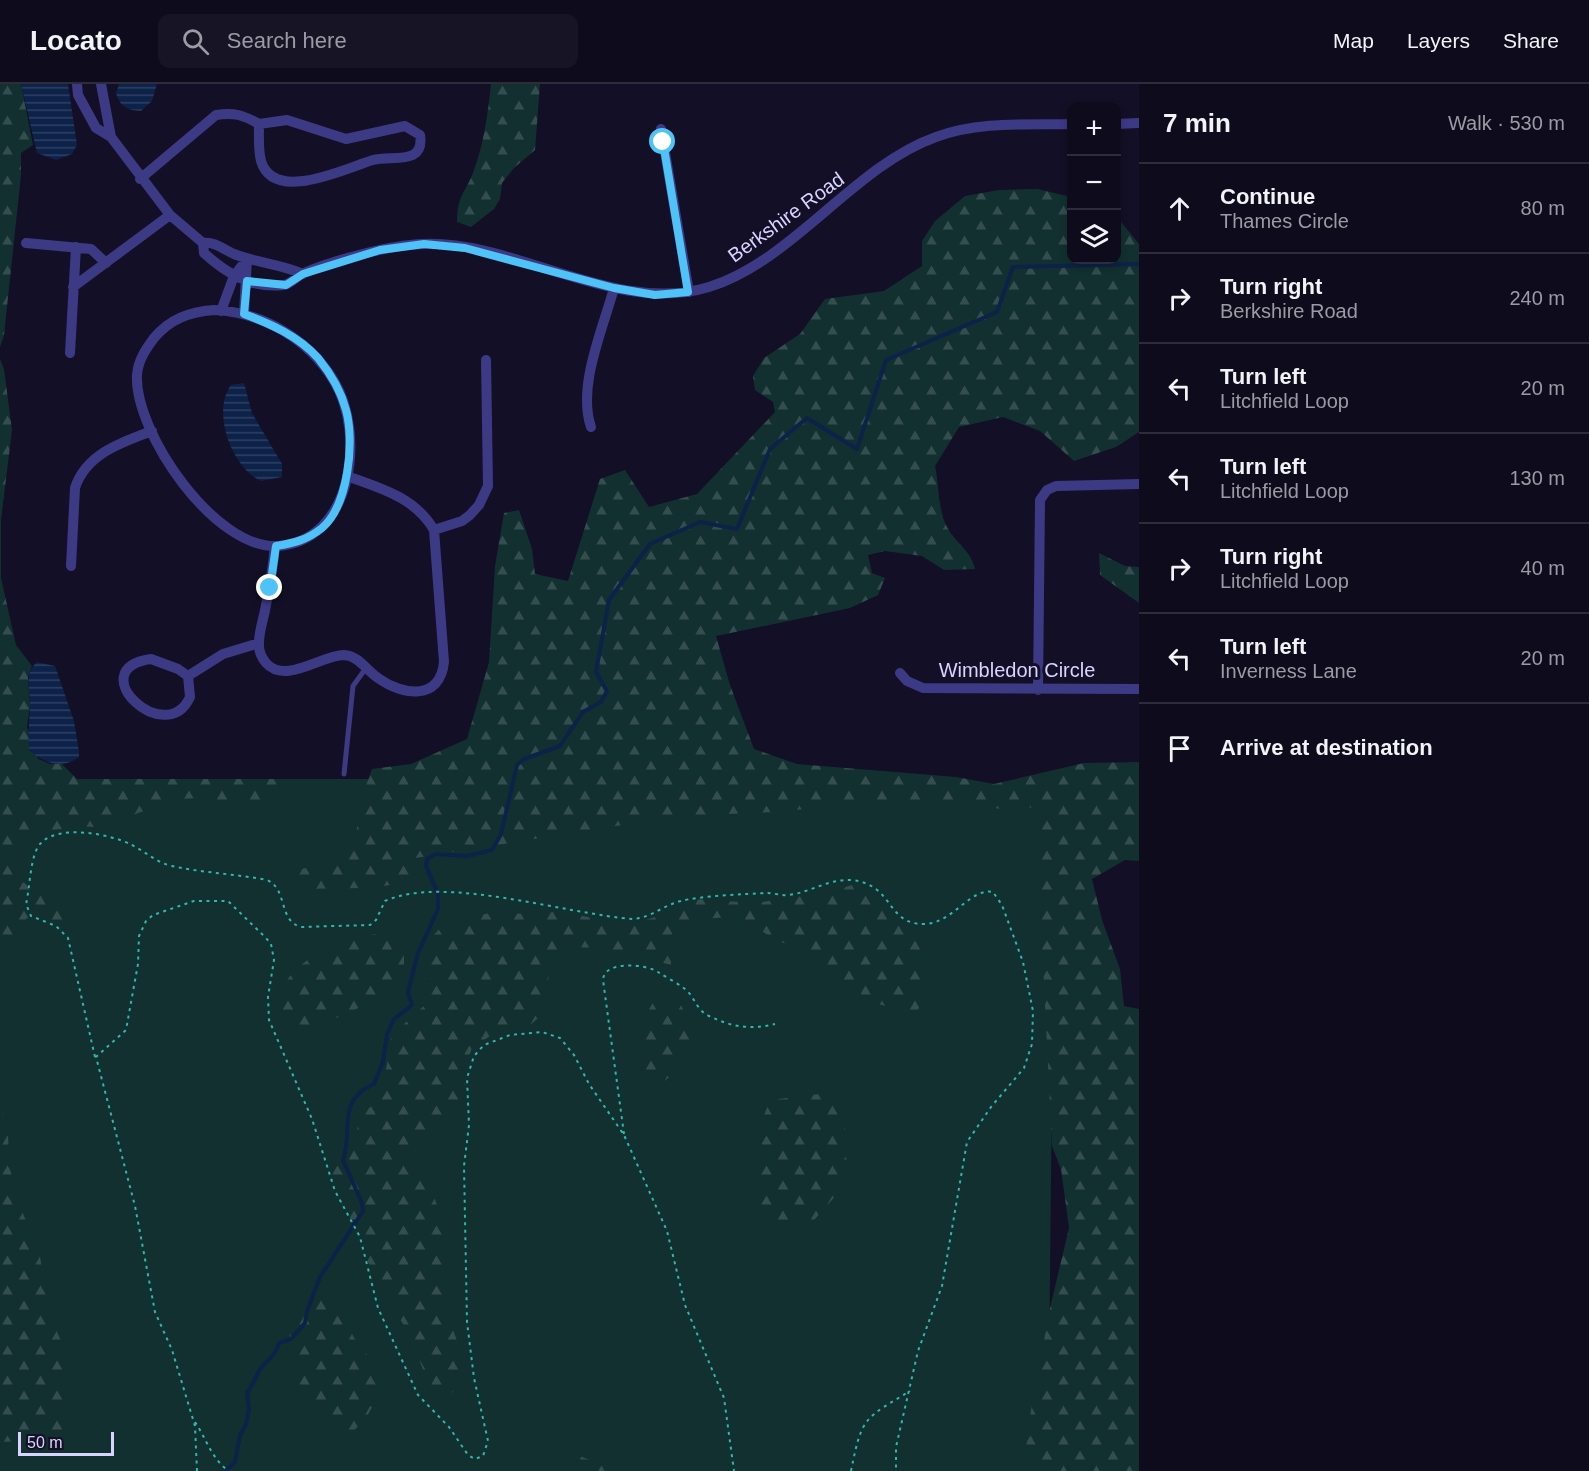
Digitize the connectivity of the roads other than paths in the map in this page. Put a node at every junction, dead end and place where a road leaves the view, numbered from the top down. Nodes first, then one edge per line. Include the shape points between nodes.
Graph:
1 (77, 84) edge
2 (101, 84) edge
3 (1139, 123) edge
4 (259, 124) junction
5 (1067, 124) edge
6 (1121, 124) edge
7 (661, 129) dead end
8 (111, 137) junction
9 (140, 179) junction
10 (170, 215) junction
11 (26, 243) dead end
12 (203, 243) junction
13 (76, 247) junction
14 (247, 259) junction
15 (106, 262) junction
16 (303, 274) junction
17 (234, 276) junction
18 (247, 281) junction
19 (73, 287) junction
20 (614, 288) junction
21 (688, 292) junction
22 (221, 310) junction
23 (244, 314) junction
24 (70, 353) dead end
25 (486, 360) dead end
26 (591, 427) dead end
27 (152, 431) junction
28 (346, 476) junction
29 (1139, 484) edge
30 (434, 530) junction
31 (276, 546) junction
32 (71, 566) dead end
33 (259, 643) junction
34 (366, 668) junction
35 (900, 673) dead end
36 (188, 676) junction
37 (1139, 689) edge
38 (1038, 690) junction
39 (344, 774) dead end

1 - 8 street, Berkshire Road via 87,115 96,128
2 - 8 street, Berkshire Road
3 - 6 street
4 - 4 street via 263,167 277,180 315,179 375,160 407,158 416,155 422,144 420,135 405,126 346,138 287,120
4 - 9 street via 231,112 216,115
5 - 21 street, Berkshire Road via 985,126 928,140 896,158 758,263 723,282
7 - 21 street
8 - 9 street, Berkshire Road
9 - 10 street, Berkshire Road
10 - 12 street, Berkshire Road
10 - 15 street
11 - 13 street
12 - 14 street, Berkshire Road via 210,242
12 - 17 street, Berkshire Road via 204,253
13 - 15 street via 91,249
13 - 19 street
14 - 16 street, Berkshire Road via 285,266
14 - 17 street
14 - 18 street
15 - 19 street
16 - 18 street, Berkshire Road via 286,285
16 - 20 street, Berkshire Road via 380,250 424,244 465,248
17 - 18 street, Berkshire Road
17 - 22 street
18 - 23 street
19 - 24 street
20 - 21 street, Berkshire Road via 655,295
20 - 26 street via 587,385 585,405
22 - 23 street
22 - 27 street via 179,318 145,350 137,377
23 - 28 street via 295,338 334,381 349,422
25 - 30 street via 488,486 470,515
27 - 31 street via 179,479 216,519 247,538
27 - 32 street via 108,450 78,478
28 - 30 street via 406,499
28 - 31 street via 337,506 324,526 299,542
29 - 38 street via 1056,486 1040,500
30 - 34 street via 443,673 431,688 412,692 389,685
31 - 33 street
33 - 34 street via 266,663 280,670 346,655
33 - 36 street via 223,654
34 - 39 lane via 353,687
35 - 38 street, Wimbledon Circle via 923,688
36 - 36 street via 151,659 132,664 124,684 136,704 168,714 188,702
37 - 38 street, Wimbledon Circle

